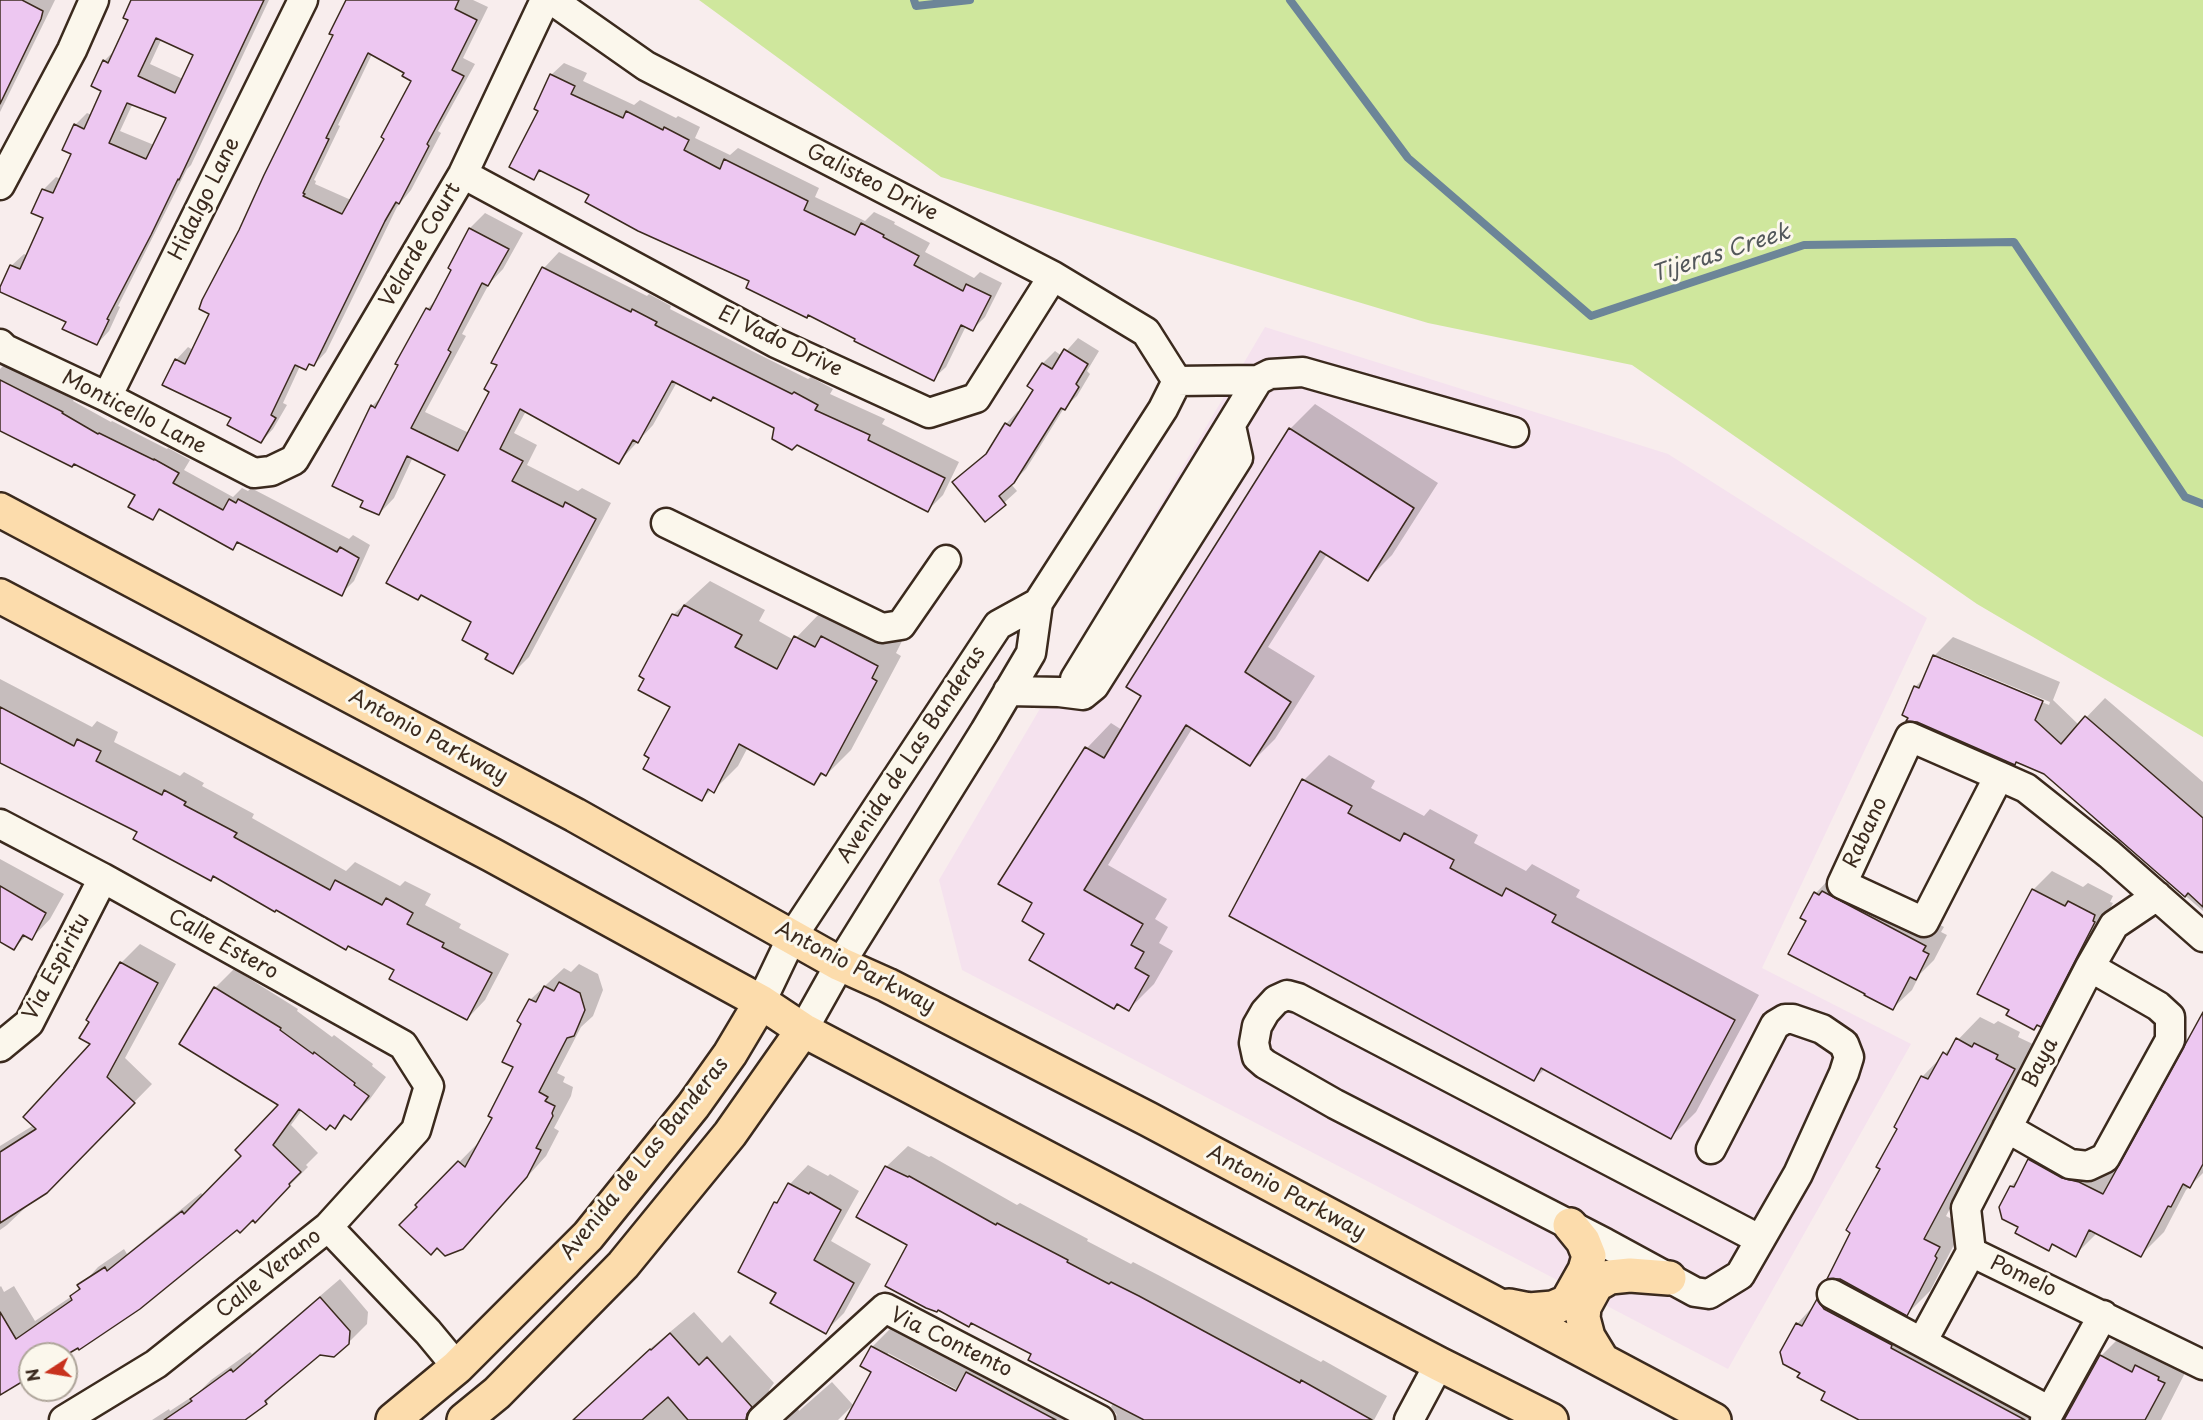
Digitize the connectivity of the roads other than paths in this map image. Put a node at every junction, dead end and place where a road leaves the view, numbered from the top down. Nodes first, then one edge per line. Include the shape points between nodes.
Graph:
1 (94, 0) edge
2 (303, 0) edge
3 (545, 0) edge
4 (552, 0) edge
5 (463, 174) junction
6 (0, 185) edge
7 (1053, 276) junction
8 (0, 344) edge
9 (1258, 380) junction
10 (1177, 381) junction
11 (107, 397) junction
12 (1514, 432) dead end
13 (271, 471) joint
14 (0, 510) edge
15 (666, 523) dead end
16 (946, 560) dead end
17 (0, 596) edge
18 (1038, 603) junction
19 (1008, 691) junction
20 (1999, 776) junction
21 (0, 824) edge
22 (103, 878) junction
23 (2157, 896) junction
24 (792, 937) junction
25 (2203, 937) edge
26 (840, 964) junction
27 (2090, 966) junction
28 (761, 1002) junction
29 (803, 1030) junction
30 (0, 1047) edge
31 (429, 1086) joint
32 (2007, 1128) junction
33 (1711, 1149) dead end
34 (1570, 1225) junction
35 (328, 1227) junction
36 (1759, 1239) junction
37 (1971, 1252) junction
38 (1669, 1278) junction
39 (1832, 1294) dead end
40 (1495, 1304) junction
41 (2103, 1315) junction
42 (1922, 1342) junction
43 (1602, 1360) junction
44 (1439, 1364) junction
45 (2203, 1365) edge
46 (457, 1367) junction
47 (2048, 1415) edge
48 (64, 1420) edge
49 (393, 1420) edge
50 (464, 1420) edge
51 (762, 1420) edge
52 (1100, 1420) edge
53 (1409, 1420) edge
54 (1551, 1420) edge
55 (1714, 1420) edge

1 - 6 street via 72,50
2 - 11 street, Hidalgo Lane
3 - 5 street, Velarde Court
4 - 7 street, Galisteo Drive via 646,66
5 - 7 street, El Vado Drive via 776,343 929,413 976,398
5 - 13 street, Velarde Court via 294,460
7 - 10 street, Galisteo Drive via 1146,332
8 - 11 street, Monticello Lane
9 - 10 street
9 - 12 street via 1270,374 1303,372
9 - 19 street via 1231,426 1238,458 1094,686 1083,695
10 - 18 street, Avenida de Las Banderas via 1163,410
11 - 13 street, Monticello Lane via 254,473
14 - 24 main road, Antonio Parkway via 566,810
15 - 16 street via 882,628 902,625
17 - 28 main road via 492,855
18 - 19 street, Avenida de Las Banderas via 1030,652
18 - 24 street, Avenida de Las Banderas via 998,625
19 - 26 street, Avenida de Las Banderas
20 - 20 street, Rabano via 1910,737 1842,884 1924,922
20 - 23 street, Rabano via 2026,788
21 - 22 street, Calle Estero
22 - 30 street, Via Espiritu via 29,1023
22 - 31 street, Calle Estero via 403,1045
23 - 25 street, Rabano
23 - 27 street, Baya via 2114,925
24 - 26 main road, Antonio Parkway
24 - 28 street, Avenida de Las Banderas
26 - 29 street, Avenida de Las Banderas
26 - 40 main road, Antonio Parkway via 1148,1119
27 - 32 street, Baya
27 - 32 street via 2170,1017 2170,1040 2105,1158 2088,1166 2070,1164
28 - 29 main road
28 - 46 main road, Avenida de Las Banderas via 693,1106 588,1236
29 - 44 main road
29 - 50 main road, Avenida de Las Banderas via 730,1134 623,1265 496,1393
31 - 35 street, Calle Verano via 416,1130
32 - 37 street, Baya via 1966,1208
33 - 36 street via 1775,1025 1793,1019 1822,1029 1844,1044 1850,1057 1844,1073 1798,1174
34 - 36 street via 1265,1064 1257,1058 1254,1043 1265,1012 1287,995 1298,998
34 - 38 street
34 - 40 main road via 1589,1256 1567,1302 1529,1310
35 - 46 street
35 - 48 street, Calle Verano via 156,1365
36 - 38 street via 1740,1275 1709,1294 1695,1292
37 - 41 street, Pomelo
37 - 42 street, Pomelo
38 - 43 main road via 1630,1275 1610,1277 1596,1285 1582,1318
39 - 42 street
40 - 43 main road, Antonio Parkway
41 - 45 street, Pomelo
41 - 47 street
42 - 47 street
43 - 55 main road, Antonio Parkway
44 - 53 street
44 - 54 main road
46 - 49 main road, Avenida de Las Banderas
51 - 52 street, Via Contento via 885,1308

